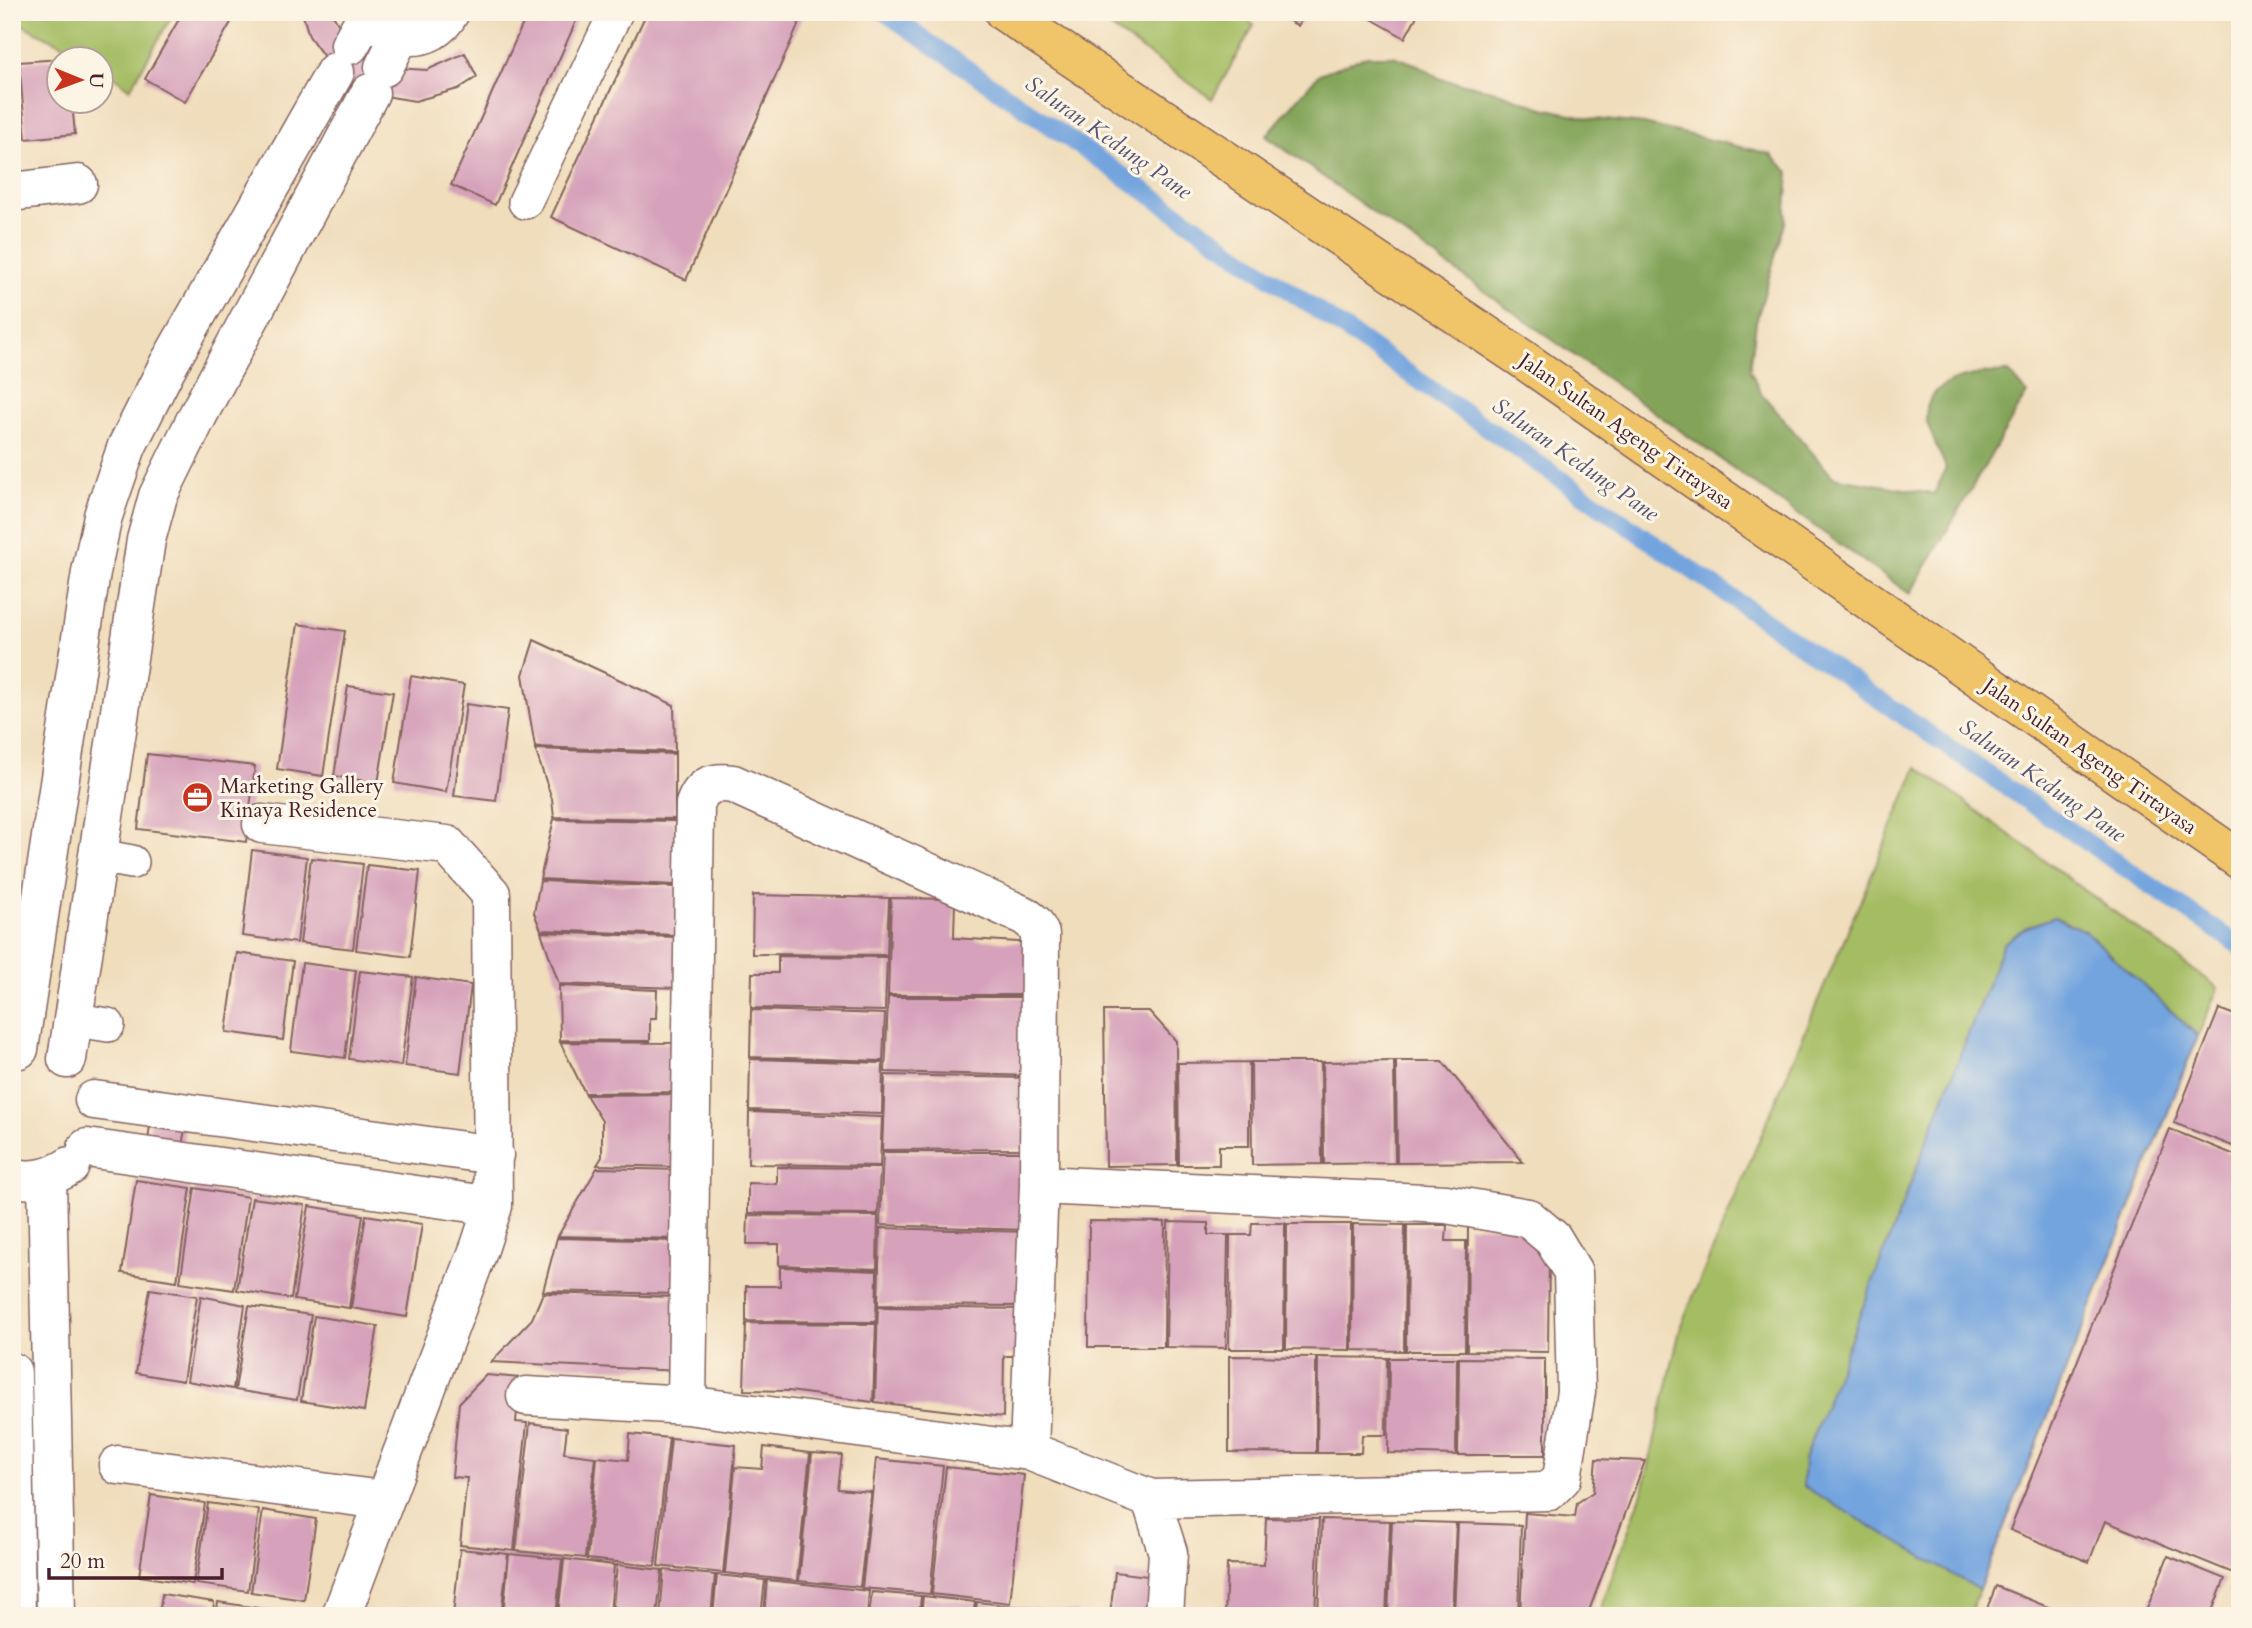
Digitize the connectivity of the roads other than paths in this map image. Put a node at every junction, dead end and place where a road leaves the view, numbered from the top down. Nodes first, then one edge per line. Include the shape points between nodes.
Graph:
1 (450, 12) edge
2 (616, 12) edge
3 (1004, 12) edge
4 (348, 49) edge
5 (377, 80) junction
6 (78, 184) dead end
7 (12, 192) edge
8 (526, 202) dead end
9 (262, 824) dead end
10 (2240, 860) edge
11 (15, 1050) edge
12 (67, 1059) junction
13 (94, 1100) junction
14 (87, 1148) junction
15 (494, 1155) junction
16 (30, 1178) edge
17 (1039, 1185) junction
18 (493, 1206) junction
19 (12, 1372) edge
20 (526, 1396) dead end
21 (687, 1405) junction
22 (1029, 1451) junction
23 (118, 1465) dead end
24 (1151, 1499) junction
25 (382, 1500) junction
26 (16, 1616) edge
27 (56, 1616) edge
28 (341, 1616) edge
29 (1164, 1616) edge

1 - 5 street
2 - 8 lane
3 - 10 main road, Jalan Sultan Ageng Tirtayasa via 1524,360
4 - 5 street
4 - 5 street via 382,29
4 - 11 street via 156,390 127,446 103,516
5 - 12 street via 158,496 146,540 116,859 92,1023
6 - 7 street
9 - 15 street via 447,845 491,894
11 - 12 street via 52,1051
12 - 13 street via 84,1076
13 - 14 street via 95,1125
13 - 15 street
14 - 16 street via 69,1167
14 - 18 street
15 - 18 street
16 - 27 street
17 - 21 street via 1040,934 1034,923 733,784 705,786 695,804
17 - 22 street
17 - 24 street via 1446,1204 1528,1218 1553,1239 1573,1272 1576,1392 1562,1478 1549,1491
18 - 25 street
19 - 26 street
20 - 21 street
21 - 22 street
22 - 24 street
23 - 25 street
24 - 29 street via 1168,1553
25 - 28 street

